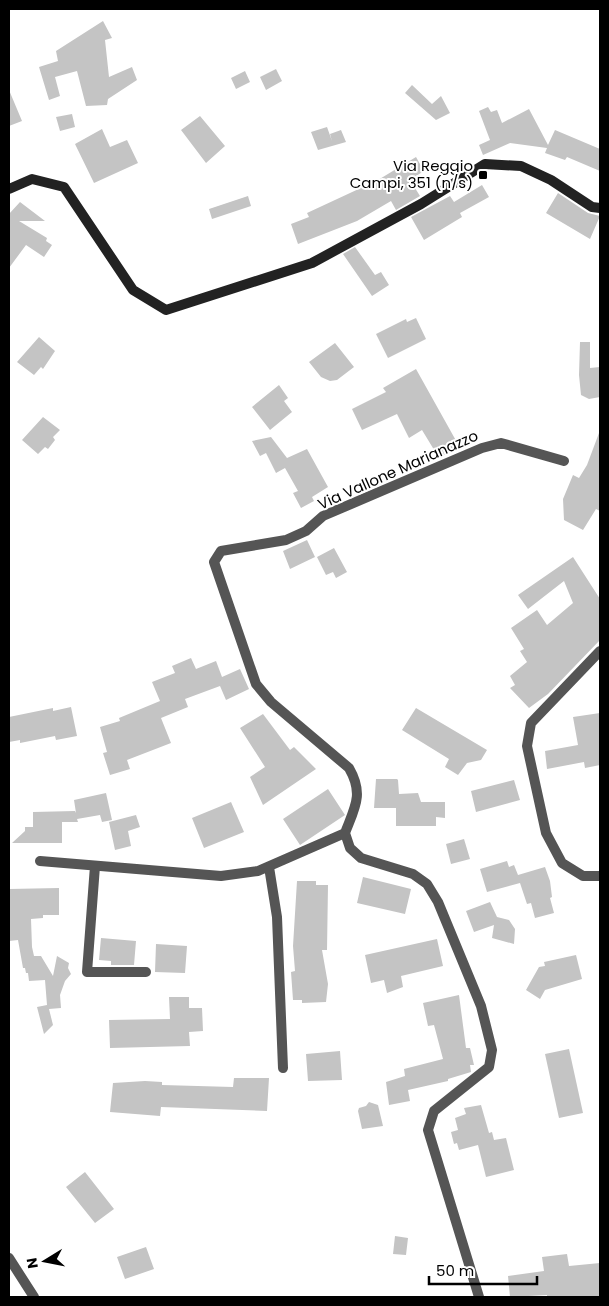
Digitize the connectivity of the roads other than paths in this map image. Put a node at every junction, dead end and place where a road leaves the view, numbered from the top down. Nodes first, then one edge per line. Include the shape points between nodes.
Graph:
1 (9, 189) edge
2 (600, 208) edge
3 (564, 461) dead end
4 (600, 651) edge
5 (345, 833) junction
6 (40, 861) dead end
7 (95, 866) junction
8 (269, 867) junction
9 (600, 876) edge
10 (146, 972) dead end
11 (283, 1068) dead end
12 (9, 1258) edge
13 (34, 1297) edge
14 (480, 1297) edge

1 - 2 main road via 32,179 64,187 133,290 166,310 312,263 421,204 484,164 521,166 551,180 592,207
3 - 5 street, Via Vallone Marianazzo via 501,443 482,448 323,516 306,531 286,540 221,550 214,562 256,684 271,702 349,768 356,780 358,797
4 - 9 street via 531,723 527,746 546,833 562,862 583,876
5 - 8 street
5 - 14 street via 350,848 361,858 413,874 427,884 438,902 481,1006 492,1050 490,1067 434,1111 428,1130
6 - 7 street
7 - 8 street via 221,876 258,872
7 - 10 street via 87,972
8 - 11 street via 277,916
12 - 13 street

